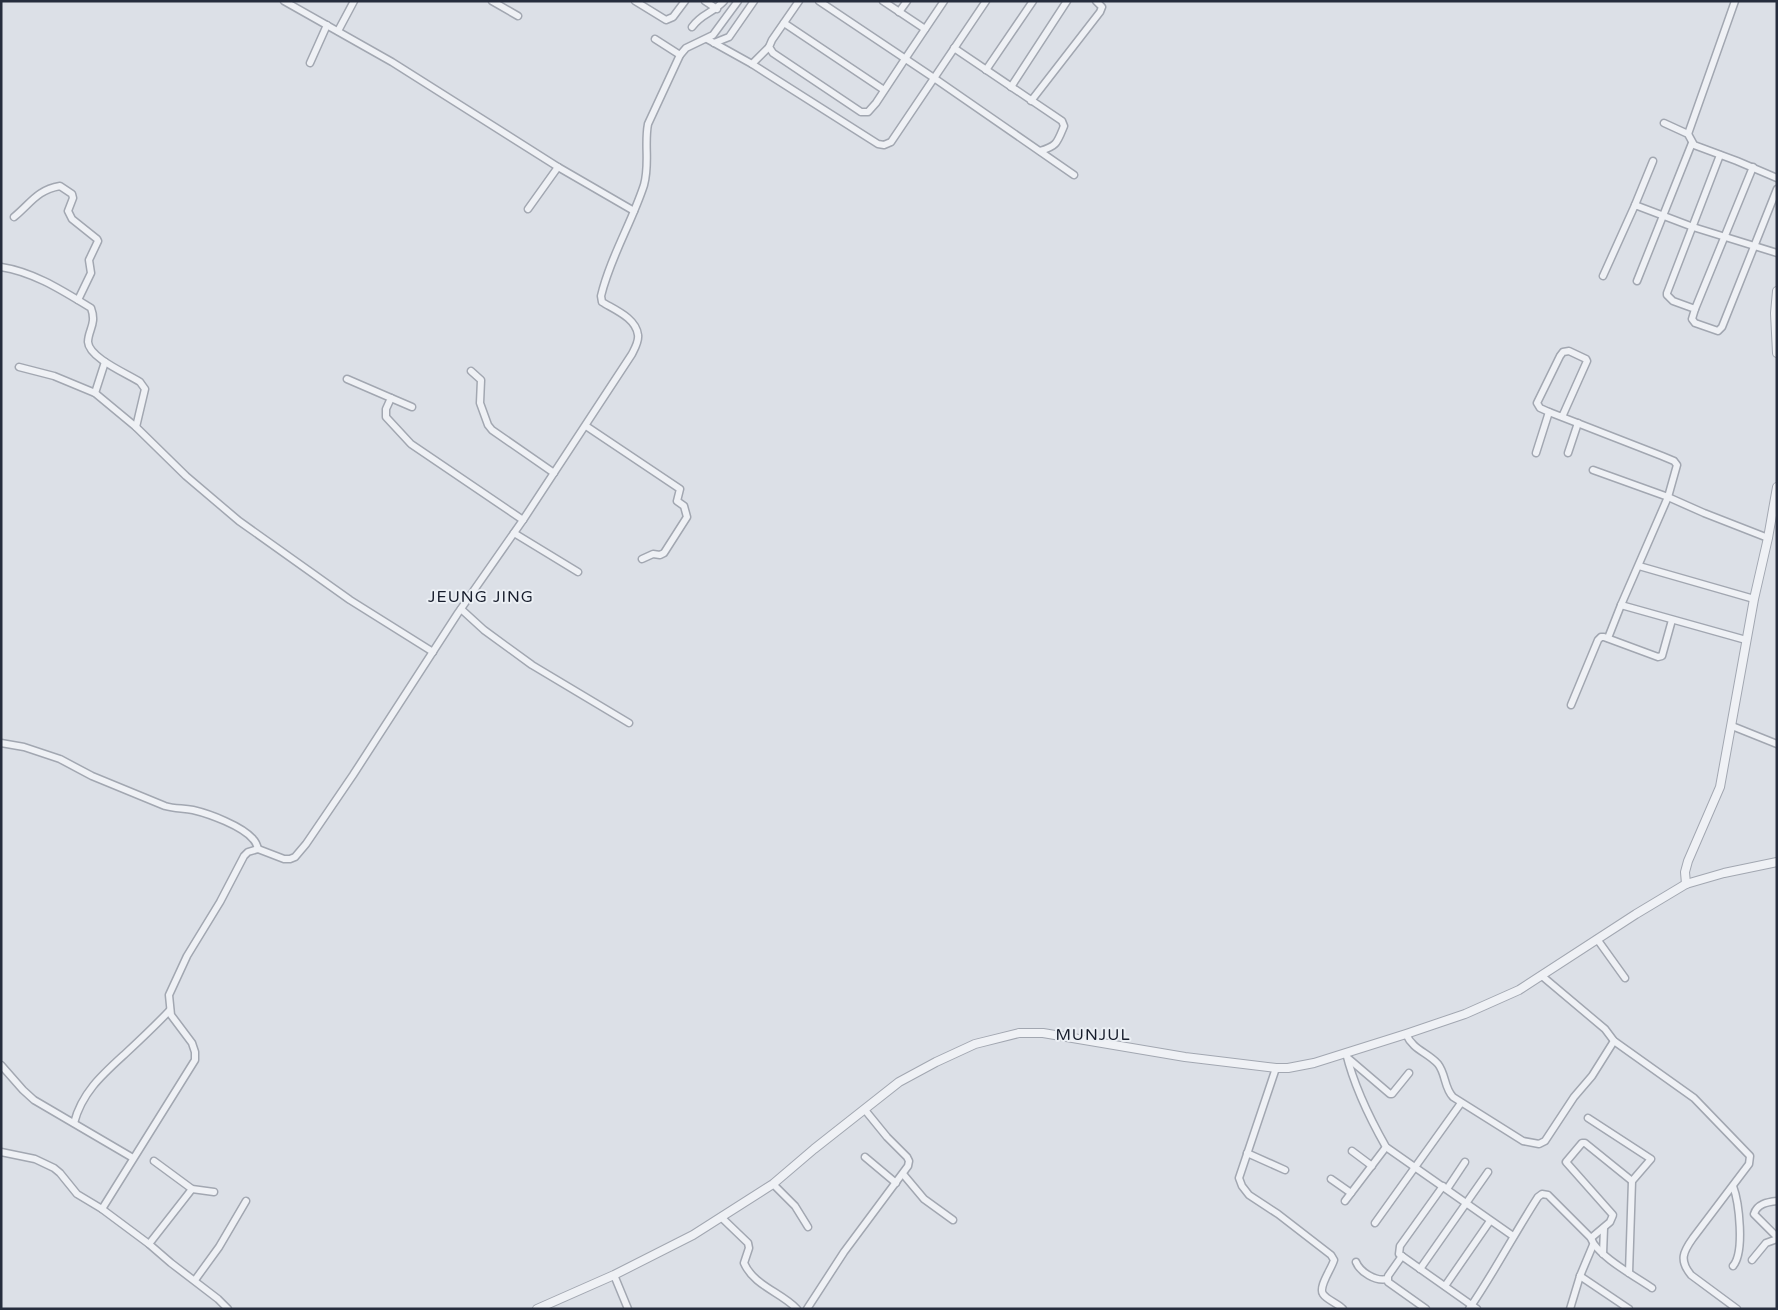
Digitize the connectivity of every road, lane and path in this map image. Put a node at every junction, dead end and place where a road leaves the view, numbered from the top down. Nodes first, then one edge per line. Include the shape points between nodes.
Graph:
1 (284, 1) edge
2 (354, 1) edge
3 (492, 1) edge
4 (635, 1) edge
5 (684, 1) edge
6 (705, 1) edge
7 (724, 1) edge
8 (738, 1) edge
9 (754, 1) edge
10 (799, 1) edge
11 (819, 1) edge
12 (883, 1) edge
13 (906, 1) edge
14 (944, 1) edge
15 (986, 1) edge
16 (1032, 1) edge
17 (1068, 1) edge
18 (1096, 1) edge
19 (1735, 1) edge
20 (646, 4) edge
21 (717, 9) junction
22 (899, 12) junction
23 (518, 16) dead end
24 (784, 24) junction
25 (327, 25) junction
26 (692, 27) dead end
27 (925, 29) junction
28 (338, 32) junction
29 (655, 39) dead end
30 (707, 39) junction
31 (714, 43) junction
32 (769, 47) junction
33 (954, 48) junction
34 (680, 54) junction
35 (904, 59) junction
36 (310, 63) dead end
37 (752, 64) junction
38 (986, 70) junction
39 (934, 78) junction
40 (1011, 87) junction
41 (884, 90) junction
42 (1031, 101) junction
43 (1664, 123) dead end
44 (1688, 134) junction
45 (1692, 143) junction
46 (1040, 151) junction
47 (1720, 155) junction
48 (1653, 161) dead end
49 (558, 167) junction
50 (1753, 168) junction
51 (1074, 175) dead end
52 (1777, 178) edge
53 (1777, 189) edge
54 (1635, 205) junction
55 (528, 209) dead end
56 (634, 211) junction
57 (1662, 216) junction
58 (14, 217) dead end
59 (1693, 226) junction
60 (1724, 236) junction
61 (1754, 246) junction
62 (1777, 253) edge
63 (1, 267) edge
64 (1603, 276) dead end
65 (1637, 281) dead end
66 (1777, 291) edge
67 (78, 300) junction
68 (1695, 309) junction
69 (1777, 353) edge
70 (105, 362) junction
71 (19, 367) dead end
72 (471, 372) dead end
73 (347, 379) dead end
74 (95, 393) junction
75 (391, 398) junction
76 (412, 407) dead end
77 (1548, 412) junction
78 (1562, 417) junction
79 (1578, 423) junction
80 (586, 426) junction
81 (136, 427) junction
82 (1536, 453) dead end
83 (1568, 453) dead end
84 (1593, 470) dead end
85 (554, 473) junction
86 (1777, 488) edge
87 (1668, 497) junction
88 (524, 520) junction
89 (514, 533) junction
90 (1768, 538) junction
91 (642, 559) dead end
92 (1639, 566) junction
93 (578, 572) dead end
94 (1754, 599) junction
95 (1621, 605) junction
96 (461, 609) junction
97 (1672, 620) junction
98 (1608, 638) junction
99 (1746, 640) junction
100 (433, 652) junction
101 (1572, 705) dead end
102 (629, 723) dead end
103 (1732, 726) junction
104 (1, 743) edge
105 (1777, 744) edge
106 (258, 850) junction
107 (1777, 862) edge
108 (1686, 884) junction
109 (1597, 939) junction
110 (1542, 976) junction
111 (1625, 978) dead end
112 (170, 1010) junction
113 (1406, 1034) junction
114 (1614, 1041) junction
115 (1347, 1056) junction
116 (1, 1065) edge
117 (1276, 1068) junction
118 (1409, 1073) dead end
119 (1461, 1102) junction
120 (865, 1110) junction
121 (1588, 1118) dead end
122 (74, 1123) junction
123 (1386, 1147) junction
124 (1352, 1151) dead end
125 (1, 1152) edge
126 (1248, 1153) junction
127 (866, 1157) dead end
128 (133, 1158) junction
129 (154, 1161) dead end
130 (1465, 1162) dead end
131 (1372, 1166) junction
132 (1414, 1166) junction
133 (1285, 1170) dead end
134 (1488, 1172) dead end
135 (902, 1174) junction
136 (1331, 1179) dead end
137 (1632, 1181) junction
138 (896, 1183) junction
139 (772, 1184) junction
140 (1733, 1186) junction
141 (1445, 1187) junction
142 (192, 1189) junction
143 (214, 1192) dead end
144 (1351, 1193) junction
145 (1777, 1200) edge
146 (246, 1201) dead end
147 (1346, 1201) dead end
148 (1467, 1204) junction
149 (102, 1209) junction
150 (721, 1217) junction
151 (952, 1220) dead end
152 (1490, 1221) junction
153 (1375, 1223) dead end
154 (808, 1227) dead end
155 (1604, 1228) junction
156 (1513, 1236) junction
157 (1777, 1238) edge
158 (1592, 1242) junction
159 (149, 1244) junction
160 (1603, 1254) junction
161 (1402, 1256) junction
162 (1752, 1260) dead end
163 (1356, 1262) dead end
164 (1734, 1266) dead end
165 (1420, 1269) junction
166 (1629, 1273) junction
167 (614, 1275) junction
168 (1580, 1276) junction
169 (1387, 1279) junction
170 (194, 1280) junction
171 (1445, 1286) junction
172 (1652, 1288) dead end
173 (1472, 1308) edge
174 (1572, 1308) edge
175 (228, 1309) edge
176 (537, 1309) edge
177 (628, 1309) edge
178 (797, 1309) edge
179 (807, 1309) edge
180 (1343, 1309) edge
181 (1426, 1309) edge
182 (1628, 1309) edge
183 (1737, 1309) edge

1 - 25 street
2 - 28 street
3 - 23 street
4 - 20 street
5 - 20 street via 670,20
6 - 21 street
7 - 21 street
8 - 30 street via 718,30
9 - 31 street via 730,37
10 - 24 street
11 - 35 street
12 - 22 street
13 - 22 street
14 - 27 street
15 - 33 street
16 - 38 street
17 - 40 street
18 - 42 street via 1102,8 1100,12
19 - 44 street
21 - 26 street
22 - 27 street
24 - 32 street
24 - 41 street
25 - 28 street
25 - 36 street
27 - 35 street
28 - 49 street via 392,62
29 - 34 street
30 - 31 street
30 - 34 street via 691,45
31 - 37 street
32 - 37 street
32 - 41 street via 773,53 861,112 868,112
33 - 38 street
33 - 39 street
34 - 56 street via 648,124 648,163
35 - 39 street
35 - 41 street
37 - 39 street via 884,145 891,142
38 - 40 street
39 - 46 street
40 - 42 street
42 - 46 street via 1062,121 1064,126 1057,143
43 - 44 street
44 - 45 street
45 - 47 street
45 - 57 street
46 - 51 street
47 - 50 street
47 - 59 street
48 - 54 street
49 - 55 street
49 - 56 street
50 - 52 street
50 - 60 street
53 - 61 street
54 - 57 street
54 - 64 street
56 - 80 street via 601,296 602,302 633,322 638,334 637,342
57 - 59 street
57 - 65 street
58 - 67 street via 44,190 60,186 72,194 68,212 98,241 89,260 91,273
59 - 60 street
59 - 68 street via 1667,295 1673,301
60 - 61 street
60 - 68 street
61 - 62 street
61 - 68 street via 1720,329 1715,331 1695,323 1692,319
63 - 67 street via 37,278
66 - 69 street
67 - 70 street via 91,308 90,349
70 - 74 street
70 - 81 street via 140,382 145,389
71 - 74 street via 54,376
72 - 85 street via 482,380 480,404 488,425
73 - 75 street
74 - 81 street
75 - 76 street
75 - 88 street via 386,417 411,444
77 - 78 street
77 - 78 street via 1537,403 1560,356 1569,351 1587,361
77 - 82 street
78 - 79 street
79 - 83 street
79 - 87 street via 1674,461 1676,473
80 - 85 street
80 - 91 street via 680,489 677,501 684,506 687,517 664,552
81 - 100 street via 186,476 239,520 350,600
84 - 87 street
85 - 88 street
86 - 90 street
87 - 90 street
87 - 92 street
88 - 89 street
89 - 93 street
89 - 96 street
90 - 94 street
92 - 94 street
92 - 95 street
94 - 99 street
95 - 97 street
95 - 98 street
96 - 100 street
96 - 102 street via 532,665
97 - 98 street via 1662,656
97 - 99 street
98 - 101 street via 1598,640
99 - 103 street
100 - 106 street via 295,857 284,859
103 - 105 street
103 - 108 street via 1720,787 1688,862
104 - 106 street via 60,759 109,784 170,808 194,810 218,819 248,834 256,842
106 - 112 street via 244,856 187,956 169,995
107 - 108 street
108 - 109 street
109 - 110 street
109 - 111 street
110 - 113 street via 1501,999
110 - 114 street via 1605,1029
112 - 122 street via 97,1080 86,1093
112 - 128 street via 192,1043 195,1060
113 - 115 street
113 - 119 street via 1413,1047 1439,1066 1449,1093
114 - 119 street via 1542,1144 1523,1141
114 - 140 street via 1694,1098 1746,1150 1750,1156 1749,1164
115 - 117 street
115 - 118 street via 1390,1094
115 - 123 street via 1364,1103
116 - 122 street via 34,1100
117 - 120 street via 1185,1057 1044,1032 1020,1033 975,1044 936,1062 899,1082
117 - 126 street
119 - 132 street
120 - 135 street via 907,1157 909,1161
120 - 139 street
121 - 137 street via 1651,1159
122 - 128 street
123 - 131 street
123 - 132 street
124 - 131 street
125 - 149 street via 47,1164 60,1173 77,1194
126 - 133 street
126 - 180 street via 1239,1178 1242,1186 1249,1195 1331,1255 1334,1260 1321,1291
127 - 138 street
128 - 149 street
129 - 142 street
130 - 141 street
131 - 144 street
132 - 141 street
132 - 153 street
134 - 148 street
135 - 138 street
135 - 151 street via 924,1199
136 - 144 street
137 - 155 street via 1585,1143 1579,1145 1566,1162 1613,1215
137 - 166 street
138 - 179 street via 844,1252
139 - 150 street
139 - 154 street via 795,1206
140 - 164 street via 1738,1205 1739,1240
140 - 183 street via 1686,1248 1683,1259 1690,1275
141 - 148 street
141 - 161 street via 1400,1246
142 - 143 street
142 - 159 street
144 - 147 street
145 - 157 street via 1760,1206 1754,1214
146 - 170 street via 219,1247
148 - 152 street
148 - 165 street
149 - 159 street
150 - 167 street
150 - 178 street via 748,1242 744,1263 751,1275
152 - 156 street
152 - 171 street
155 - 158 street
155 - 160 street
156 - 158 street via 1542,1194 1548,1195
156 - 173 street
157 - 162 street via 1766,1243
158 - 160 street
158 - 168 street
159 - 170 street
160 - 166 street
161 - 165 street
161 - 169 street
163 - 169 street via 1366,1274
165 - 171 street
166 - 172 street
167 - 176 street
167 - 177 street
168 - 174 street
168 - 182 street
169 - 181 street
170 - 175 street
171 - 173 street

